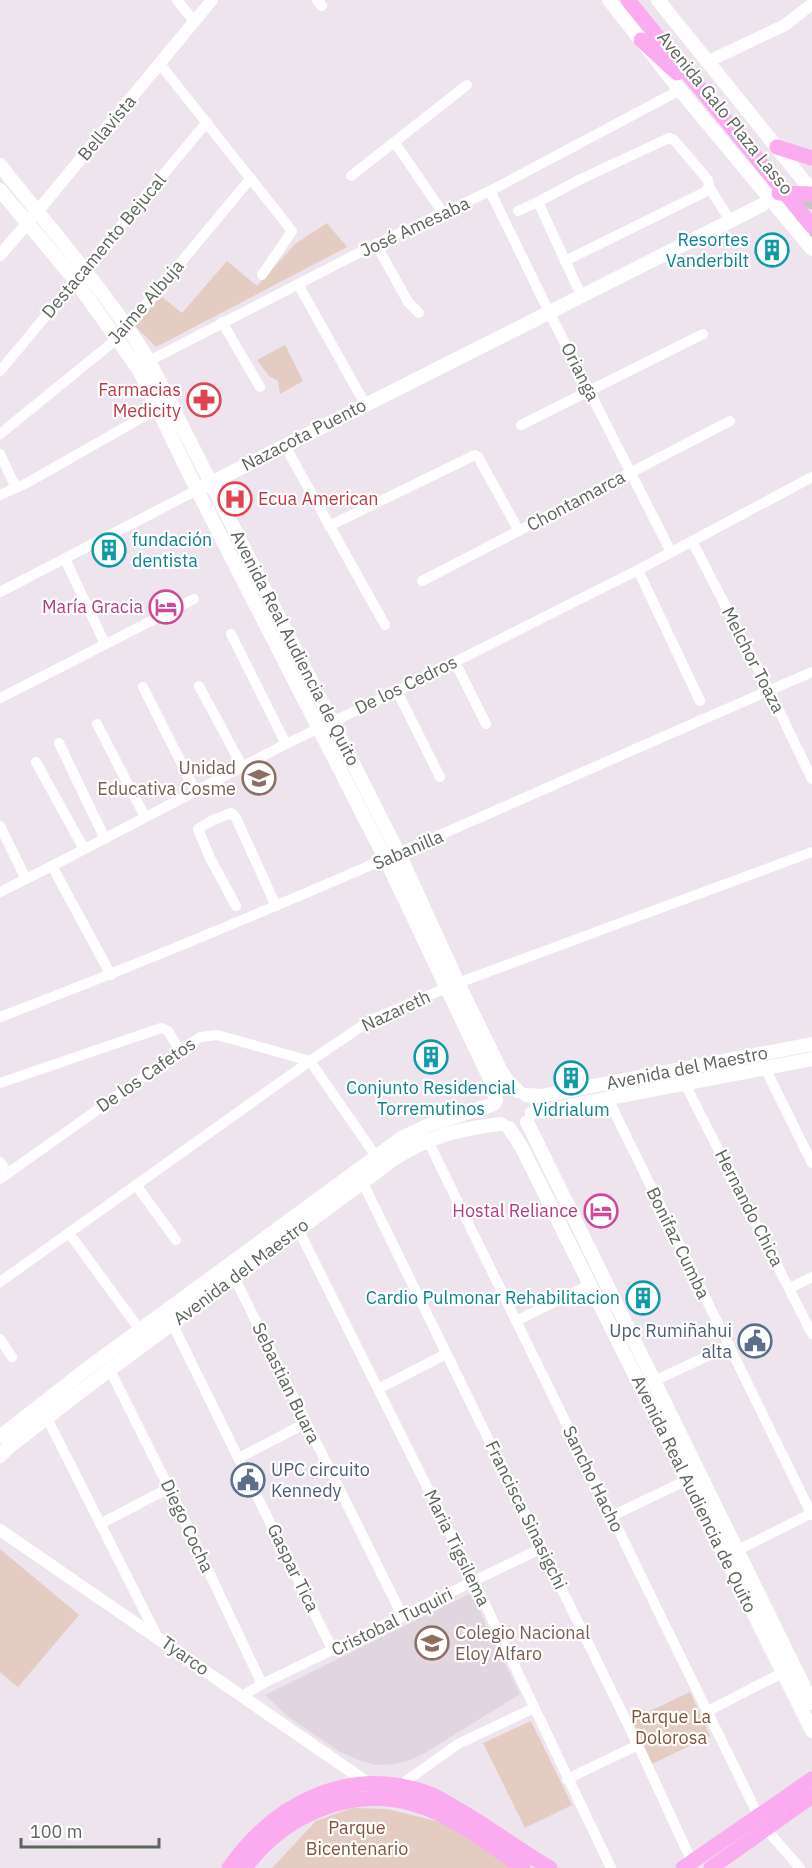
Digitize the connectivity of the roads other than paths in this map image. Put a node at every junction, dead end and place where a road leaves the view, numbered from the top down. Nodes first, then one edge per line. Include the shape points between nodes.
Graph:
1 (177, 0) edge
2 (212, 0) edge
3 (609, 0) edge
4 (628, 0) edge
5 (640, 0) edge
6 (658, 0) edge
7 (812, 4) edge
8 (194, 21) junction
9 (641, 40) junction
10 (707, 62) junction
11 (160, 64) junction
12 (467, 85) dead end
13 (680, 90) junction
14 (207, 122) junction
15 (395, 143) junction
16 (777, 147) junction
17 (812, 158) edge
18 (0, 165) edge
19 (351, 176) dead end
20 (251, 178) junction
21 (709, 187) junction
22 (759, 187) junction
23 (0, 190) edge
24 (490, 191) junction
25 (812, 192) edge
26 (538, 202) junction
27 (762, 205) dead end
28 (518, 211) dead end
29 (780, 212) junction
30 (812, 212) edge
31 (37, 213) junction
32 (442, 213) junction
33 (726, 214) junction
34 (27, 224) junction
35 (812, 226) edge
36 (376, 244) junction
37 (812, 249) edge
38 (0, 255) edge
39 (565, 261) junction
40 (84, 269) junction
41 (262, 274) dead end
42 (75, 280) junction
43 (609, 280) junction
44 (298, 284) junction
45 (581, 295) junction
46 (549, 312) junction
47 (419, 313) dead end
48 (222, 322) junction
49 (127, 326) junction
50 (703, 334) dead end
51 (118, 338) junction
52 (149, 361) junction
53 (0, 371) edge
54 (260, 387) dead end
55 (590, 392) junction
56 (365, 404) junction
57 (157, 409) junction
58 (730, 421) dead end
59 (521, 425) dead end
60 (0, 435) edge
61 (285, 446) junction
62 (0, 454) edge
63 (631, 472) junction
64 (812, 477) edge
65 (211, 483) junction
66 (16, 488) junction
67 (197, 490) junction
68 (0, 495) edge
69 (329, 526) junction
70 (519, 531) junction
71 (692, 541) junction
72 (671, 552) junction
73 (65, 559) junction
74 (638, 570) junction
75 (423, 581) dead end
76 (2, 587) edge
77 (194, 598) dead end
78 (385, 626) dead end
79 (231, 634) dead end
80 (105, 644) junction
81 (455, 662) junction
82 (812, 672) edge
83 (199, 686) dead end
84 (143, 687) dead end
85 (769, 690) junction
86 (397, 691) junction
87 (0, 698) edge
88 (700, 701) dead end
89 (333, 721) junction
90 (97, 724) dead end
91 (486, 724) dead end
92 (318, 728) junction
93 (59, 743) dead end
94 (286, 744) junction
95 (36, 762) dead end
96 (242, 766) junction
97 (440, 777) dead end
98 (812, 779) edge
99 (195, 790) junction
100 (145, 817) junction
101 (0, 826) edge
102 (105, 839) junction
103 (84, 849) junction
104 (812, 852) edge
105 (392, 857) junction
106 (52, 866) junction
107 (26, 879) junction
108 (0, 892) edge
109 (236, 906) dead end
110 (276, 906) junction
111 (111, 975) junction
112 (453, 986) junction
113 (0, 1017) edge
114 (812, 1044) edge
115 (180, 1051) junction
116 (812, 1059) edge
117 (310, 1061) junction
118 (765, 1068) junction
119 (720, 1069) junction
120 (684, 1082) junction
121 (0, 1083) edge
122 (522, 1093) junction
123 (608, 1099) junction
124 (495, 1102) junction
125 (530, 1117) junction
126 (505, 1126) junction
127 (428, 1141) junction
128 (379, 1161) junction
129 (0, 1162) edge
130 (812, 1163) edge
131 (4, 1176) edge
132 (360, 1176) junction
133 (136, 1185) junction
134 (298, 1229) junction
135 (69, 1233) junction
136 (582, 1233) junction
137 (276, 1238) junction
138 (176, 1240) dead end
139 (568, 1240) junction
140 (234, 1277) junction
141 (812, 1277) edge
142 (0, 1282) edge
143 (591, 1284) junction
144 (790, 1288) junction
145 (187, 1304) junction
146 (516, 1321) junction
147 (172, 1323) junction
148 (140, 1330) junction
149 (812, 1334) edge
150 (0, 1339) edge
151 (729, 1346) junction
152 (446, 1354) junction
153 (12, 1357) dead end
154 (110, 1370) junction
155 (88, 1377) junction
156 (654, 1381) junction
157 (378, 1389) junction
158 (47, 1418) junction
159 (306, 1423) junction
160 (0, 1437) edge
161 (0, 1456) edge
162 (239, 1458) junction
163 (687, 1480) junction
164 (169, 1488) junction
165 (812, 1514) edge
166 (612, 1516) junction
167 (100, 1524) junction
168 (0, 1530) edge
169 (542, 1548) junction
170 (736, 1551) junction
171 (474, 1581) junction
172 (402, 1617) junction
173 (157, 1636) junction
174 (333, 1651) junction
175 (782, 1673) junction
176 (262, 1684) junction
177 (242, 1696) junction
178 (812, 1703) edge
179 (534, 1708) junction
180 (708, 1711) junction
181 (812, 1731) edge
182 (638, 1745) junction
183 (812, 1763) edge
184 (567, 1779) junction
185 (812, 1779) edge
186 (368, 1782) junction
187 (399, 1786) junction
188 (806, 1792) edge
189 (762, 1823) junction
190 (483, 1832) junction
191 (728, 1847) junction
192 (687, 1865) edge
193 (229, 1868) edge
194 (244, 1868) edge
195 (523, 1868) edge
196 (550, 1868) edge
197 (611, 1868) edge
198 (711, 1868) edge
199 (800, 1868) edge

1 - 8 street
2 - 8 street, Bellavista
3 - 9 main road, Avenida Galo Plaza Lasso
4 - 35 main road, Avenida Galo Plaza Lasso
5 - 30 main road, Avenida Galo Plaza Lasso
6 - 10 main road, Avenida Galo Plaza Lasso
7 - 10 street via 785,25
8 - 11 street, Bellavista
9 - 13 main road, Avenida Galo Plaza Lasso
9 - 25 main road via 675,71 766,186 781,194
10 - 16 main road, Avenida Galo Plaza Lasso
11 - 14 street
11 - 31 street, Bellavista
12 - 15 street
13 - 22 main road, Avenida Galo Plaza Lasso
13 - 24 street, José Amesaba
14 - 20 street
14 - 40 street, Destacamento Bejucal
15 - 19 street
15 - 32 street
16 - 17 main road
16 - 25 main road, Avenida Galo Plaza Lasso
18 - 31 main road, Avenida Real Audiencia de Quito
20 - 41 street via 292,231
20 - 49 street, Jaime Albuja
21 - 26 street via 708,180 669,138
21 - 33 street
21 - 39 street
22 - 29 main road, Avenida Galo Plaza Lasso
22 - 33 main road via 751,201
23 - 34 main road, Avenida Real Audiencia de Quito
24 - 32 street, José Amesaba
24 - 46 street, Orianga
26 - 28 street
26 - 39 street
27 - 43 main road, Nazacota Puento
29 - 37 main road, Avenida Galo Plaza Lasso
29 - 43 main road, Nazacota Puento via 769,210 629,277
31 - 34 street, Bellavista
31 - 40 main road, Avenida Real Audiencia de Quito
32 - 36 street, José Amesaba
33 - 43 main road via 624,266
34 - 38 street, Bellavista
34 - 42 main road, Avenida Real Audiencia de Quito
36 - 44 street, José Amesaba
36 - 47 street via 408,302
39 - 45 street
40 - 42 street, Destacamento Bejucal
40 - 49 main road, Avenida Real Audiencia de Quito
42 - 51 main road, Avenida Real Audiencia de Quito
42 - 53 street, Destacamento Bejucal
43 - 45 main road, Nazacota Puento
44 - 48 street, José Amesaba
44 - 56 street
45 - 46 main road, Nazacota Puento
46 - 55 street, Orianga
46 - 56 main road, Nazacota Puento
48 - 52 street, José Amesaba
48 - 54 street
49 - 51 street, Jaime Albuja
49 - 52 main road, Avenida Real Audiencia de Quito
50 - 55 street
51 - 57 main road, Avenida Real Audiencia de Quito
51 - 60 street, Jaime Albuja
52 - 65 main road, Avenida Real Audiencia de Quito
55 - 59 street
55 - 63 street, Orianga
56 - 61 main road, Nazacota Puento
57 - 66 street
57 - 67 main road, Avenida Real Audiencia de Quito
58 - 63 street, Chontamarca
61 - 65 main road, Nazacota Puento
61 - 69 street
62 - 66 street
63 - 70 street, Chontamarca
63 - 72 street, Orianga
64 - 71 street, De los Cedros
65 - 67 main road, Nazacota Puento
65 - 89 main road, Avenida Real Audiencia de Quito
66 - 68 street
67 - 73 street, Nazacota Puento
67 - 92 main road, Avenida Real Audiencia de Quito
69 - 70 street via 476,456
69 - 78 street
70 - 75 street, Chontamarca
71 - 72 street, De los Cedros
71 - 85 street, Melchor Toaza
72 - 74 street, De los Cedros
73 - 76 street, Nazacota Puento
73 - 80 street
74 - 81 street, De los Cedros
74 - 88 street
77 - 80 street
79 - 94 street
80 - 87 street
81 - 86 street, De los Cedros
81 - 91 street
82 - 85 street, Sabanilla
83 - 96 street
84 - 99 street
85 - 98 street, Melchor Toaza
85 - 105 street, Sabanilla
86 - 89 street, De los Cedros
86 - 97 street
89 - 92 street, De los Cedros
89 - 105 main road, Avenida Real Audiencia de Quito
90 - 100 street
92 - 94 street, De los Cedros
92 - 105 main road, Avenida Real Audiencia de Quito
93 - 102 street
94 - 96 street, De los Cedros
95 - 103 street
96 - 99 street, De los Cedros
99 - 100 street, De los Cedros
100 - 102 street, De los Cedros
101 - 107 street
102 - 103 street, De los Cedros
103 - 106 street, De los Cedros
104 - 112 street, Nazareth
105 - 110 street, Sabanilla
105 - 112 main road, Avenida Real Audiencia de Quito
106 - 107 street, De los Cedros
106 - 111 street
107 - 108 street, De los Cedros
109 - 110 street via 198,829 231,813
110 - 111 street, Sabanilla
111 - 113 street, Sabanilla
112 - 117 street, Nazareth via 371,1020
112 - 122 main road, Avenida Real Audiencia de Quito via 504,1076
112 - 124 main road, Avenida Real Audiencia de Quito via 490,1079
114 - 119 main road, Avenida del Maestro
115 - 117 street, De los Cafetos via 200,1037 217,1035
115 - 121 street via 168,1031 161,1028
115 - 131 street, De los Cafetos
116 - 118 main road, Avenida del Maestro
117 - 128 street
117 - 133 street, Nazareth
118 - 119 main road, Avenida del Maestro
118 - 130 street
119 - 120 main road, Avenida del Maestro
119 - 122 main road, Avenida del Maestro via 541,1095
120 - 123 main road, Avenida del Maestro
120 - 144 street, Hernando Chica
122 - 124 main road via 505,1091
122 - 125 main road via 532,1106
123 - 125 main road, Avenida del Maestro
123 - 151 street, Bonifaz Cumba
124 - 126 main road via 495,1117
124 - 128 main road, Avenida del Maestro via 403,1137
125 - 126 main road via 516,1128
125 - 136 main road, Avenida Real Audiencia de Quito
126 - 127 main road, Avenida del Maestro via 453,1132
126 - 139 main road, Avenida Real Audiencia de Quito via 520,1146
127 - 128 main road, Avenida del Maestro
127 - 146 street, Sancho Hacho
128 - 132 main road, Avenida del Maestro
129 - 131 street
132 - 134 main road, Avenida del Maestro
132 - 137 main road, Avenida del Maestro
132 - 152 street, Francisca Sinasigchi
133 - 135 street, Nazareth
133 - 138 street
134 - 137 main road, Avenida del Maestro
134 - 157 street, Maria Tigsilema
135 - 142 street, Nazareth
135 - 148 street
136 - 139 main road
136 - 156 main road, Avenida Real Audiencia de Quito
137 - 140 main road, Avenida del Maestro
137 - 145 main road, Avenida del Maestro
139 - 143 main road, Avenida Real Audiencia de Quito
140 - 145 main road, Avenida del Maestro
140 - 159 street, Sebastian Buara
141 - 144 street
143 - 146 street
143 - 163 main road, Avenida Real Audiencia de Quito
144 - 149 street, Hernando Chica
145 - 147 main road, Avenida del Maestro
145 - 148 main road, Avenida del Maestro
146 - 166 street, Sancho Hacho
147 - 154 main road, Avenida del Maestro
147 - 162 street, Gaspar Tica
148 - 155 main road, Avenida del Maestro
150 - 153 street
151 - 156 street
151 - 165 street, Bonifaz Cumba
152 - 157 street
152 - 169 street, Francisca Sinasigchi
154 - 155 main road, Avenida del Maestro
154 - 164 street, Diego Cocha
155 - 158 main road, Avenida del Maestro
155 - 160 main road, Avenida del Maestro
156 - 170 main road, Avenida Real Audiencia de Quito
157 - 171 street, Maria Tigsilema
158 - 161 main road, Avenida del Maestro
158 - 167 street
159 - 162 street
159 - 172 street, Sebastian Buara
162 - 174 street, Gaspar Tica
163 - 166 street
163 - 175 main road, Avenida Real Audiencia de Quito
164 - 167 street
164 - 176 street, Diego Cocha
165 - 170 street
166 - 180 street, Sancho Hacho
167 - 173 street
168 - 173 street, Tyarco
169 - 171 street, Cristobal Tuquiri
169 - 182 street, Francisca Sinasigchi
170 - 178 main road, Avenida Real Audiencia de Quito
171 - 172 street, Cristobal Tuquiri
171 - 179 street, Maria Tigsilema
172 - 174 street, Cristobal Tuquiri
173 - 177 street, Tyarco
174 - 176 street, Cristobal Tuquiri
175 - 180 street
175 - 181 main road, Avenida Real Audiencia de Quito
176 - 177 street, Cristobal Tuquiri
177 - 186 street, Tyarco
179 - 184 street, Maria Tigsilema
179 - 187 street via 458,1744
180 - 189 street, Sancho Hacho
182 - 184 street
182 - 192 street, Francisca Sinasigchi
183 - 188 main road
184 - 197 street, Maria Tigsilema
185 - 188 main road
186 - 187 main road
186 - 193 main road via 314,1796 277,1816 250,1839
187 - 190 main road via 431,1794
188 - 189 main road
189 - 191 main road
189 - 199 street, Sancho Hacho
190 - 194 main road via 415,1804 387,1799 355,1800 313,1811 286,1826
190 - 195 main road
190 - 196 main road
191 - 192 main road
191 - 198 main road

